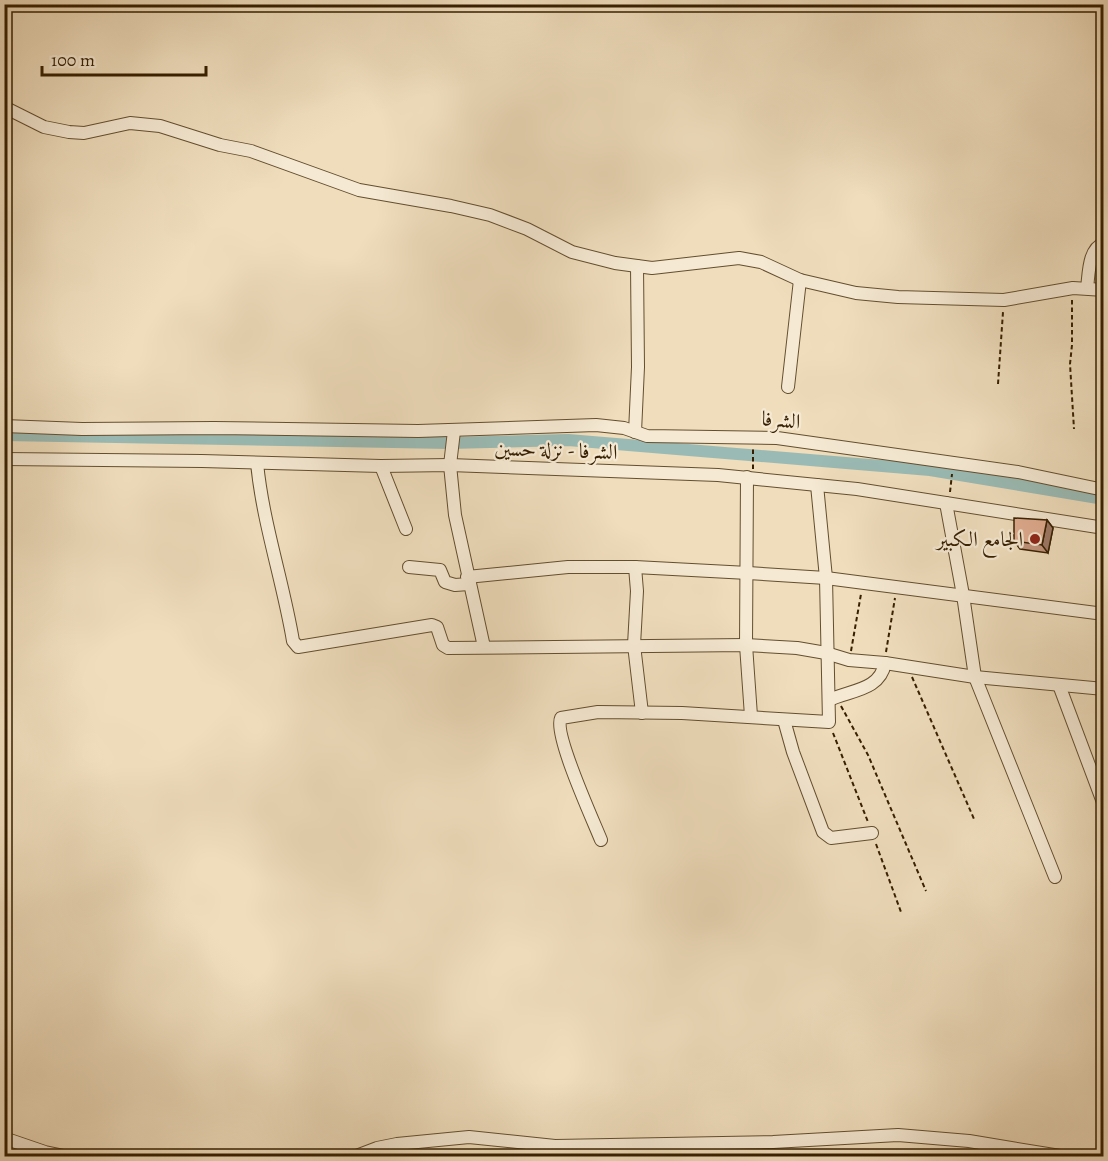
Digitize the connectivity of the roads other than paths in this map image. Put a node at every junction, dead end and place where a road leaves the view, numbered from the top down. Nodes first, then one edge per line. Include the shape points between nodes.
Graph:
1 (4, 107) edge
2 (1104, 243) edge
3 (637, 266) junction
4 (800, 280) junction
5 (1087, 288) junction
6 (1104, 290) edge
7 (788, 387) dead end
8 (4, 426) edge
9 (635, 432) junction
10 (453, 434) junction
11 (4, 459) edge
12 (257, 463) junction
13 (450, 465) junction
14 (381, 466) junction
15 (747, 477) junction
16 (817, 485) junction
17 (1104, 490) edge
18 (946, 503) junction
19 (1104, 528) edge
20 (406, 529) dead end
21 (409, 567) dead end
22 (635, 567) junction
23 (748, 573) junction
24 (826, 578) junction
25 (468, 581) junction
26 (963, 595) junction
27 (1104, 614) edge
28 (634, 645) junction
29 (746, 645) junction
30 (484, 646) junction
31 (826, 653) junction
32 (885, 663) junction
33 (975, 676) junction
34 (1059, 685) junction
35 (1103, 690) edge
36 (833, 698) junction
37 (642, 713) junction
38 (751, 716) junction
39 (784, 720) junction
40 (1104, 805) edge
41 (872, 833) road end
42 (601, 840) dead end
43 (1055, 877) dead end
44 (4, 1138) edge
45 (64, 1156) edge
46 (356, 1156) edge
47 (1060, 1156) edge

1 - 3 street via 44,127 69,132 84,133 130,123 160,126 251,151 359,190 483,213 528,229 580,255
2 - 5 street via 1092,255
3 - 4 street via 652,268 739,258 761,262
3 - 9 street
4 - 5 street via 874,295 1004,300
4 - 7 street
5 - 6 street
8 - 10 street, الشرفا
9 - 10 street, الشرفا via 596,425
9 - 17 street, الشرفا via 655,437 777,438 1009,471
10 - 13 street
11 - 12 street, الشرفا - نزلة حسين
12 - 14 street, الشرفا - نزلة حسين
12 - 30 street via 264,517 295,646 432,625 437,627 446,647
13 - 14 street, الشرفا - نزلة حسين
13 - 15 street, الشرفا - نزلة حسين
13 - 25 street
14 - 20 street
15 - 16 street, الشرفا - نزلة حسين
15 - 23 street
16 - 18 street, الشرفا - نزلة حسين
16 - 24 street
18 - 19 street, الشرفا - نزلة حسين
18 - 26 street
21 - 25 street via 440,570 445,582 455,585
22 - 23 street
22 - 25 street via 568,567
22 - 28 street
23 - 24 street
23 - 29 street
24 - 26 street
24 - 31 street
25 - 30 street
26 - 27 street
26 - 33 street
28 - 29 street
28 - 30 street
28 - 37 street
29 - 31 street
29 - 38 street
31 - 32 street via 849,660
31 - 36 street
32 - 33 street
32 - 36 street via 881,674 868,687
33 - 34 street
33 - 43 street
34 - 35 street
34 - 40 street
36 - 39 street via 829,722
37 - 38 street
37 - 42 street via 586,712 560,720 560,733 572,769
38 - 39 street
39 - 41 street via 823,832 831,838
44 - 45 street
46 - 47 street via 398,1144 469,1137 555,1146 898,1135 969,1141

